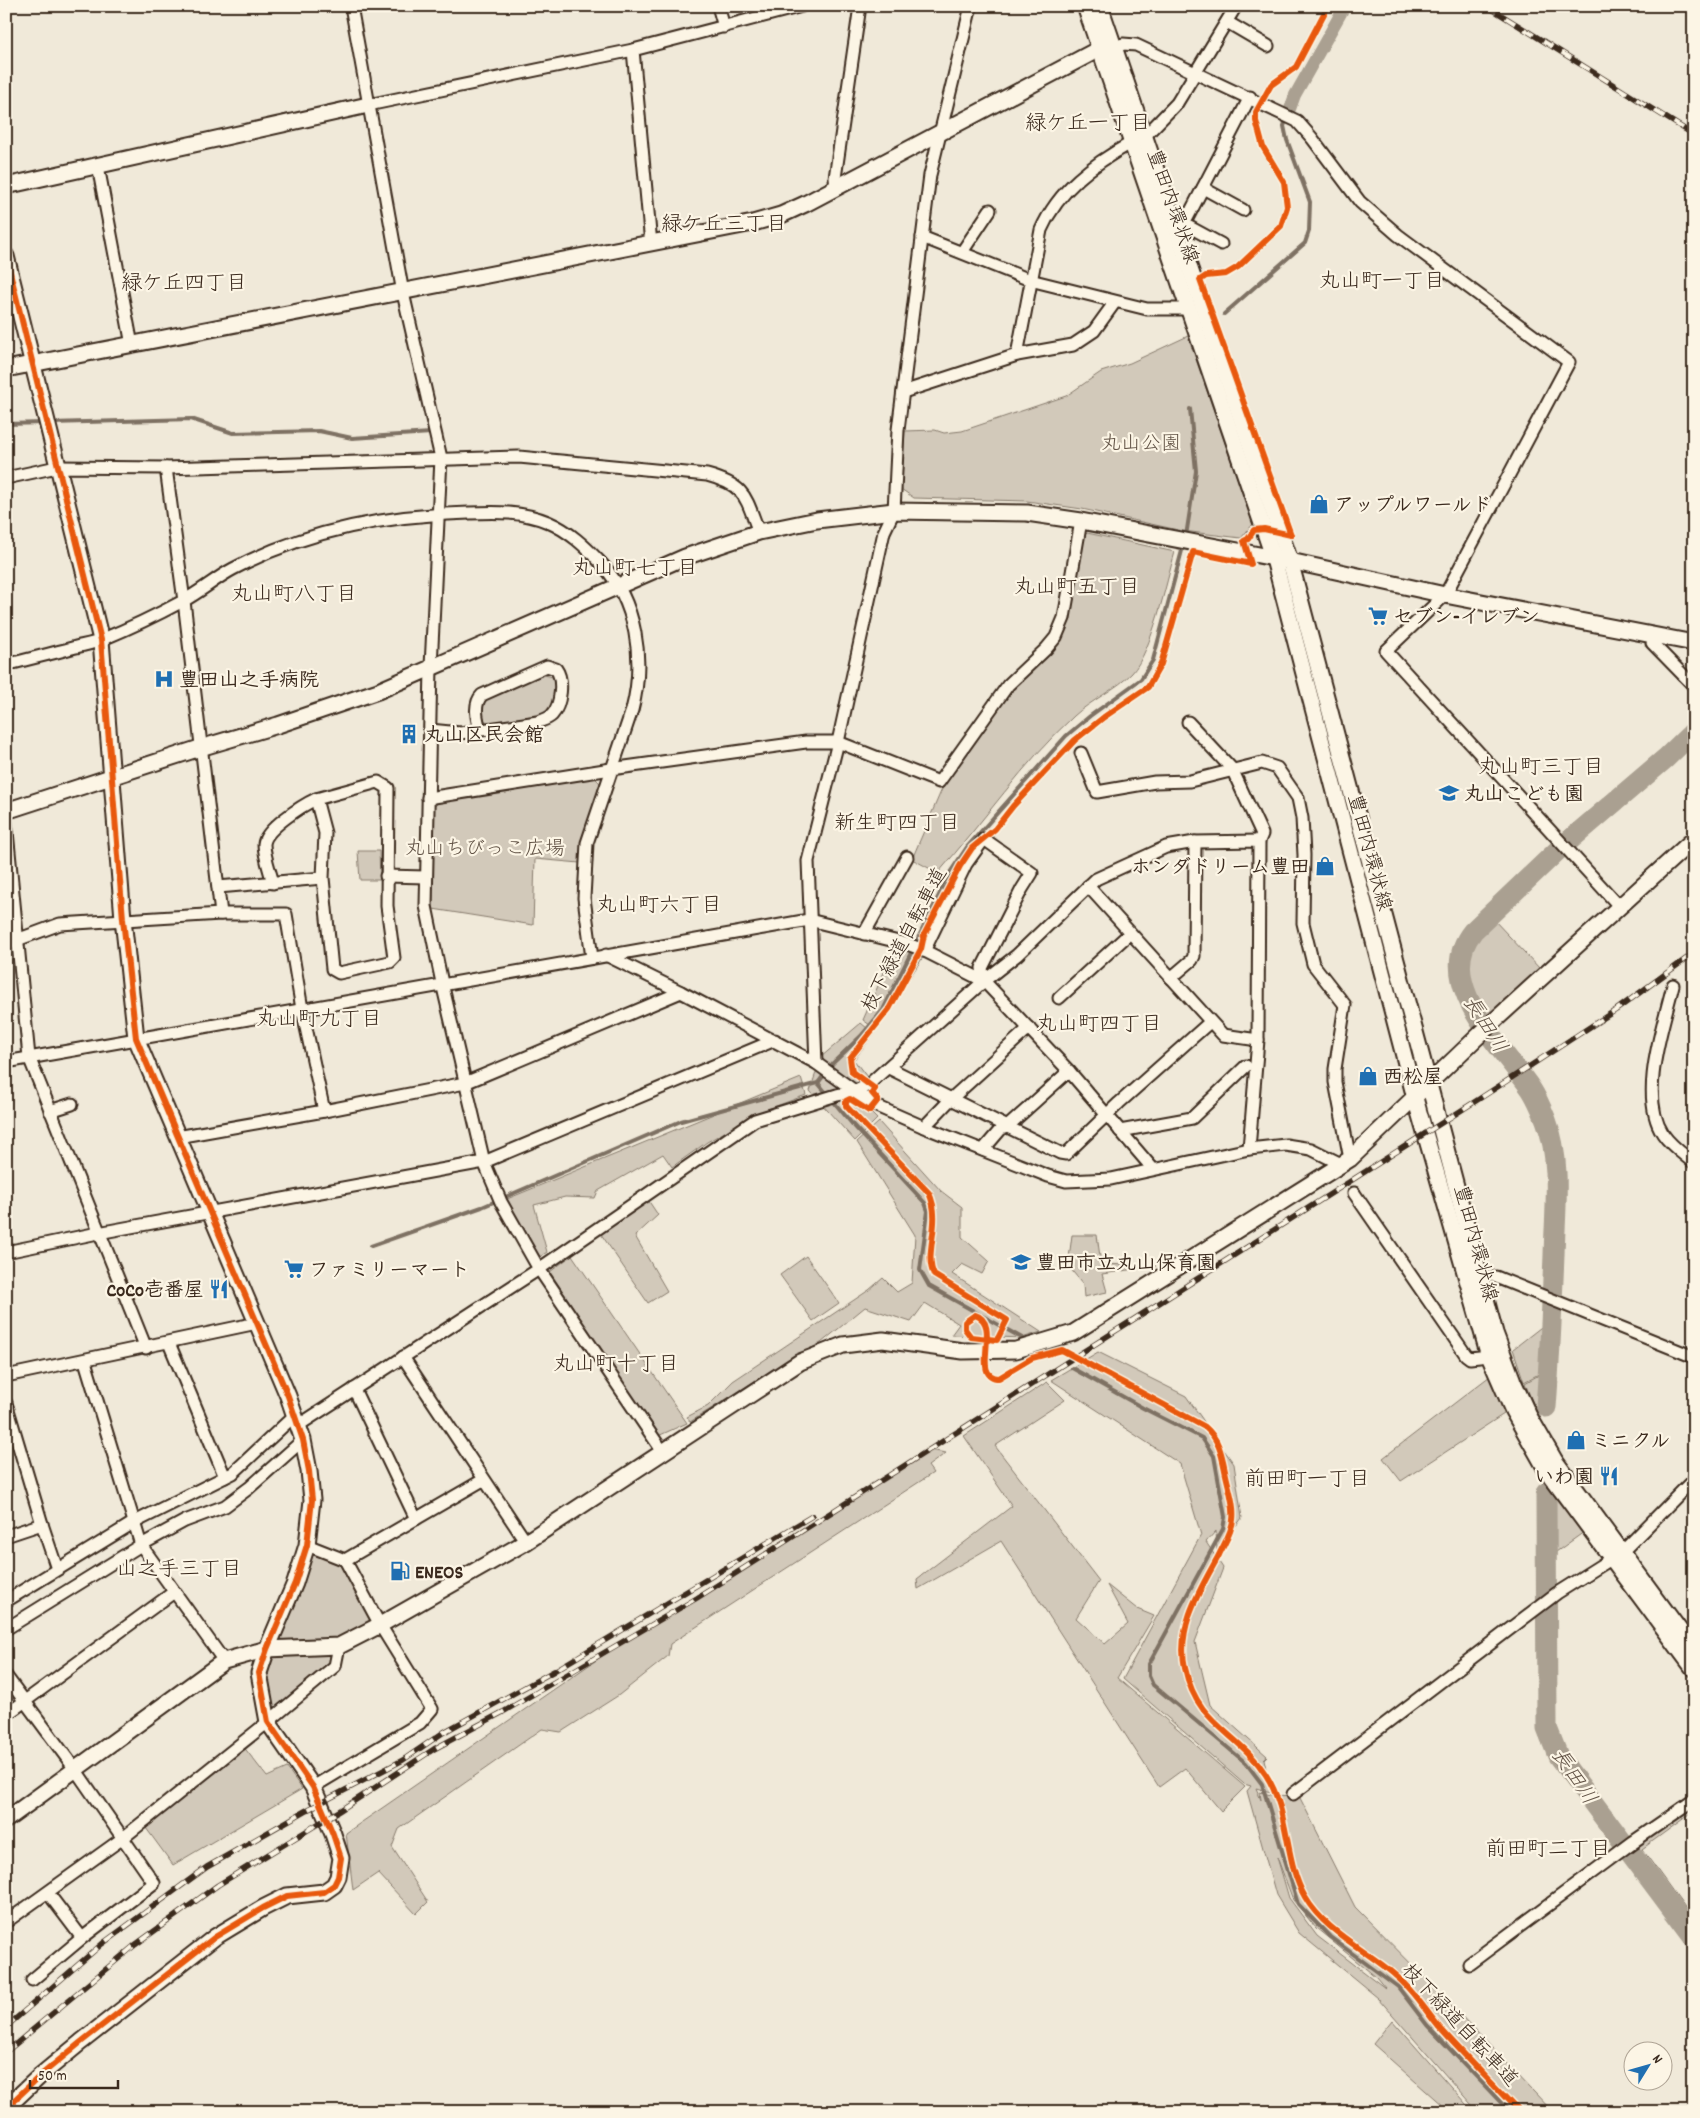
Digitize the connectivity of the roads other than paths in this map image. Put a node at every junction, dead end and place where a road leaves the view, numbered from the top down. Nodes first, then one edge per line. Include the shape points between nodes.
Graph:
1 (351, 6) edge
2 (718, 6) edge
3 (802, 6) edge
4 (860, 6) edge
5 (971, 6) edge
6 (1084, 6) edge
7 (1100, 6) edge
8 (1236, 6) edge
9 (1226, 22) junction
10 (724, 27) junction
11 (1268, 46) dead end
12 (1106, 49) junction
13 (633, 50) junction
14 (1196, 72) junction
15 (1250, 97) junction
16 (368, 105) junction
17 (939, 133) junction
18 (1138, 140) junction
19 (98, 166) junction
20 (6, 186) edge
21 (836, 188) junction
22 (1203, 188) junction
23 (990, 210) dead end
24 (1243, 210) dead end
25 (1182, 229) junction
26 (922, 237) junction
27 (651, 244) junction
28 (1221, 244) dead end
29 (962, 252) junction
30 (6, 256) edge
31 (1030, 280) junction
32 (402, 293) junction
33 (1115, 302) junction
34 (1189, 309) junction
35 (132, 345) junction
36 (1017, 354) junction
37 (33, 363) junction
38 (6, 368) edge
39 (903, 392) junction
40 (441, 458) junction
41 (57, 467) junction
42 (166, 468) junction
43 (6, 478) edge
44 (894, 511) junction
45 (438, 514) junction
46 (1081, 521) junction
47 (760, 532) junction
48 (1274, 559) junction
49 (1290, 561) junction
50 (618, 586) junction
51 (1445, 595) junction
52 (184, 601) junction
53 (1654, 636) junction
54 (101, 640) junction
55 (1694, 644) edge
56 (6, 665) edge
57 (431, 667) junction
58 (1694, 686) edge
59 (1188, 722) dead end
60 (430, 730) junction
61 (480, 730) junction
62 (838, 742) junction
63 (200, 748) junction
64 (1081, 753) dead end
65 (611, 769) junction
66 (1232, 769) junction
67 (111, 777) junction
68 (428, 798) junction
69 (316, 799) junction
70 (6, 811) edge
71 (6, 821) edge
72 (1694, 840) edge
73 (1259, 841) junction
74 (1194, 842) junction
75 (907, 857) dead end
76 (386, 876) junction
77 (426, 877) junction
78 (323, 878) junction
79 (272, 883) junction
80 (1088, 886) junction
81 (218, 887) junction
82 (1620, 907) junction
83 (221, 914) junction
84 (123, 919) junction
85 (809, 920) junction
86 (1130, 933) junction
87 (864, 934) junction
88 (18, 940) junction
89 (6, 944) edge
90 (922, 950) junction
91 (606, 955) junction
92 (592, 958) junction
93 (1171, 978) junction
94 (984, 981) junction
95 (442, 983) junction
96 (1673, 985) dead end
97 (681, 992) junction
98 (1060, 998) dead end
99 (302, 1009) junction
100 (1210, 1022) junction
101 (1029, 1028) junction
102 (136, 1038) junction
103 (775, 1040) junction
104 (1258, 1040) junction
105 (29, 1058) junction
106 (6, 1062) edge
107 (817, 1064) junction
108 (1246, 1066) dead end
109 (889, 1068) junction
110 (1069, 1071) junction
111 (465, 1083) junction
112 (1427, 1085) junction
113 (856, 1091) junction
114 (1415, 1098) junction
115 (950, 1099) junction
116 (72, 1104) dead end
117 (50, 1111) junction
118 (324, 1111) junction
119 (1107, 1115) junction
120 (924, 1127) junction
121 (1007, 1128) junction
122 (1120, 1131) junction
123 (177, 1137) junction
124 (1249, 1149) junction
125 (983, 1150) junction
126 (484, 1162) junction
127 (1345, 1162) junction
128 (1694, 1163) edge
129 (1152, 1169) junction
130 (1354, 1193) dead end
131 (210, 1212) junction
132 (98, 1233) junction
133 (6, 1252) edge
134 (539, 1269) junction
135 (1496, 1277) dead end
136 (257, 1323) junction
137 (169, 1342) junction
138 (146, 1348) junction
139 (1489, 1356) junction
140 (1694, 1357) edge
141 (403, 1358) junction
142 (84, 1361) junction
143 (6, 1376) edge
144 (354, 1389) junction
145 (6, 1403) edge
146 (297, 1420) junction
147 (303, 1440) junction
148 (663, 1452) junction
149 (225, 1477) junction
150 (1694, 1479) edge
151 (483, 1480) junction
152 (416, 1519) junction
153 (133, 1523) junction
154 (42, 1524) junction
155 (6, 1536) edge
156 (526, 1542) junction
157 (141, 1545) junction
158 (307, 1546) junction
159 (1616, 1555) junction
160 (345, 1560) junction
161 (57, 1569) junction
162 (174, 1592) junction
163 (6, 1601) edge
164 (380, 1625) junction
165 (6, 1629) edge
166 (339, 1646) junction
167 (267, 1649) junction
168 (1694, 1650) edge
169 (224, 1661) junction
170 (1694, 1669) edge
171 (6, 1676) edge
172 (24, 1701) junction
173 (6, 1715) edge
174 (268, 1722) junction
175 (75, 1769) junction
176 (313, 1787) junction
177 (1293, 1794) dead end
178 (1694, 1800) edge
179 (6, 1820) edge
180 (122, 1838) junction
181 (48, 1893) junction
182 (6, 1922) edge
183 (82, 1938) junction
184 (1469, 1964) dead end
185 (32, 1980) dead end
186 (6, 2108) edge

1 - 16 street
2 - 10 street
3 - 10 street
4 - 21 street
5 - 17 street
6 - 12 street, 豊田内環状線
7 - 12 street, 豊田内環状線
8 - 9 street
9 - 11 street
9 - 14 street
10 - 13 street
12 - 14 street via 1122,44 1136,45
12 - 17 street
12 - 18 street, 豊田内環状線
13 - 16 street
13 - 27 street
14 - 15 street
14 - 18 street via 1177,103
15 - 22 street
15 - 51 street via 1298,121 1360,202 1398,236 1569,362
16 - 19 street
16 - 32 street
17 - 21 street
17 - 26 street
18 - 25 street, 豊田内環状線
18 - 31 street via 1102,159 1057,200 1041,230
18 - 34 street, 豊田内環状線
19 - 20 street
19 - 35 street
21 - 27 street via 762,220
22 - 24 street
22 - 25 street
23 - 29 street
25 - 28 street
25 - 49 street, 豊田内環状線
26 - 29 street
26 - 39 street
27 - 32 street
29 - 31 street
30 - 37 street
31 - 33 street
31 - 36 street
32 - 35 street
32 - 40 street
33 - 34 street via 1147,309
33 - 36 street via 1094,331 1073,345
34 - 48 street, 豊田内環状線
35 - 37 street
36 - 39 street
37 - 38 street
37 - 41 street
39 - 44 street
40 - 42 street
40 - 45 street
40 - 47 street via 518,457 707,474 728,480 738,488 745,496
41 - 42 street
41 - 43 street
41 - 54 street
42 - 52 street
44 - 46 street via 1027,513
44 - 47 street via 816,520
44 - 62 street via 884,532
45 - 50 street via 500,512 546,521 579,541
45 - 52 street via 339,528 274,550 233,569
45 - 57 street
46 - 48 street
46 - 62 street via 1064,618 1056,637 1008,685 940,782
47 - 50 street via 685,557
48 - 49 street
48 - 114 street, 豊田内環状線
49 - 51 street
49 - 112 street, 豊田内環状線
50 - 57 street
50 - 65 street via 631,618 638,674 632,710
51 - 53 street
51 - 82 street via 1386,651
52 - 54 street
52 - 63 street
53 - 55 street
53 - 58 street via 1652,643
54 - 56 street
54 - 67 street
57 - 60 street
57 - 63 street via 357,699
59 - 66 street
60 - 61 street via 460,733
60 - 68 street
61 - 61 street via 538,722 552,716 561,692 556,669 547,666 482,695 476,717
62 - 65 street via 806,742
62 - 85 street via 808,861
63 - 67 street
63 - 81 street
64 - 66 street via 1097,792 1155,782 1190,781
65 - 68 street
65 - 92 street via 587,843 585,861 584,898
66 - 73 street via 1262,834
66 - 127 street via 1268,764 1277,768 1298,798 1304,845 1303,923 1313,964 1345,1005 1335,1069
67 - 70 street
67 - 84 street
68 - 77 street
69 - 76 street via 378,782 388,788
69 - 78 street via 325,833
69 - 79 street via 267,836 264,844
71 - 88 street
72 - 82 street
73 - 74 street
73 - 104 street
74 - 80 street via 1166,847 1096,879
74 - 93 street via 1194,956
75 - 87 street
76 - 77 street
76 - 78 street via 394,958 390,962 339,973 332,969
77 - 95 street via 426,906
78 - 79 street
79 - 81 street
80 - 86 street
80 - 94 street
81 - 83 street
82 - 112 street
83 - 84 street
83 - 99 street via 286,914
84 - 88 street via 60,924
84 - 102 street
85 - 87 street
85 - 91 street
85 - 107 street
86 - 93 street
86 - 98 street
87 - 90 street
88 - 89 street
88 - 105 street
90 - 94 street
90 - 94 street via 966,864 984,839 1032,872 982,968
91 - 92 street
91 - 97 street
92 - 95 street
93 - 100 street
94 - 101 street
94 - 109 street
95 - 99 street
95 - 111 street
96 - 128 street via 1653,1073 1653,1106 1663,1134
97 - 103 street
97 - 111 street
99 - 102 street
99 - 118 street
100 - 104 street via 1223,1035
100 - 119 street
101 - 110 street
101 - 115 street
102 - 105 street
102 - 123 street
103 - 107 street
103 - 126 street
104 - 124 street
105 - 106 street
105 - 117 street
107 - 113 street
108 - 122 street via 1192,1118
109 - 113 street
109 - 115 street
110 - 119 street
110 - 121 street
111 - 118 street
111 - 126 street
112 - 114 street
112 - 159 street, 豊田内環状線 via 1495,1333 1513,1381 1555,1461
113 - 120 street via 874,1105
113 - 134 street via 755,1120
114 - 127 street
114 - 139 street, 豊田内環状線
115 - 120 street
115 - 121 street
116 - 117 street
117 - 132 street
118 - 123 street
119 - 121 street via 1066,1154
119 - 122 street
120 - 125 street
121 - 125 street via 1001,1129
122 - 129 street
123 - 131 street
124 - 127 street via 1299,1146
124 - 129 street
125 - 129 street via 1066,1180 1112,1179
126 - 131 street
126 - 134 street via 501,1202
127 - 148 street via 1073,1334 1016,1350 963,1351 883,1340 843,1345 800,1362
130 - 139 street via 1466,1355 1470,1358
131 - 132 street
131 - 136 street
132 - 133 street
132 - 138 street
134 - 141 street
134 - 148 street
135 - 140 street
136 - 137 street
136 - 146 street
137 - 138 street
137 - 149 street
138 - 142 street
139 - 159 street, 豊田内環状線 via 1513,1412 1535,1451
141 - 144 street
141 - 151 street
142 - 143 street
142 - 153 street
144 - 146 street
144 - 152 street
145 - 154 street
146 - 147 street
146 - 149 street
147 - 157 street via 225,1506 185,1521
147 - 158 street via 312,1500
148 - 156 street
149 - 153 street
150 - 159 street
151 - 152 street
151 - 156 street
152 - 160 street
153 - 157 street
153 - 161 street
154 - 155 street
154 - 161 street
156 - 164 street
157 - 162 street
157 - 165 street
158 - 160 street
158 - 167 street
159 - 168 street, 豊田内環状線
159 - 170 street, 豊田内環状線
159 - 177 street via 1557,1593
160 - 164 street
161 - 163 street
162 - 169 street
162 - 172 street
164 - 166 street
164 - 176 street via 432,1709 420,1723
166 - 167 street
166 - 174 street via 335,1666
167 - 169 street
167 - 174 street via 259,1673
169 - 175 street
171 - 172 street
172 - 173 street
172 - 175 street
174 - 176 street
174 - 180 street
175 - 179 street
175 - 180 street
176 - 186 street via 341,1858 341,1868 334,1885 324,1892 287,1896 215,1938 41,2074
178 - 184 street
180 - 181 street
180 - 183 street via 154,1883
181 - 182 street
181 - 183 street
183 - 185 street

